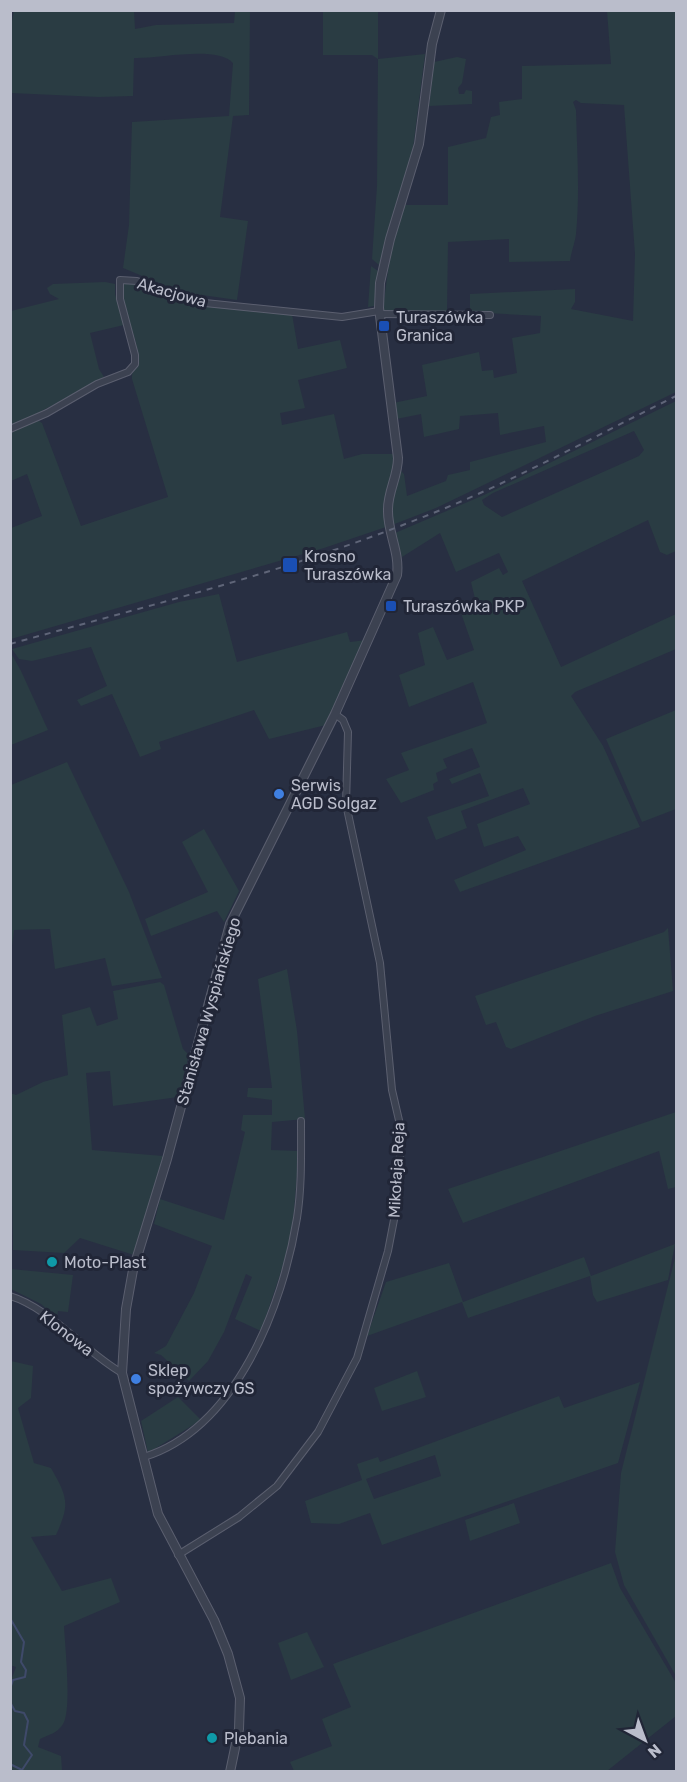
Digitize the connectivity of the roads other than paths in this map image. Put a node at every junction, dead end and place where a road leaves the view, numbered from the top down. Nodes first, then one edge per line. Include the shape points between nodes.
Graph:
1 (441, 10) edge
2 (379, 311) junction
3 (490, 315) dead end
4 (10, 429) edge
5 (335, 714) junction
6 (301, 1121) dead end
7 (10, 1296) edge
8 (122, 1373) junction
9 (144, 1457) junction
10 (178, 1555) junction
11 (230, 1772) edge

1 - 2 street, Stanisława Wyspiańskiego via 432,44 419,144 390,239 380,283
2 - 3 street
2 - 4 street, Akacjowa via 342,317 206,303 137,281 120,280 119,292 135,364 128,372
2 - 5 street, Stanisława Wyspiańskiego via 398,458 388,516 398,566 391,592
5 - 8 street, Stanisława Wyspiańskiego via 230,924 133,1270
5 - 10 street, Mikołaja Reja via 348,732 346,804 380,963 392,1090 401,1129 398,1199 388,1251 357,1358 318,1432 277,1485 239,1517
6 - 9 street via 297,1216 284,1280 256,1347 219,1406 191,1431
7 - 8 street, Klonowa via 22,1300
8 - 9 street, Stanisława Wyspiańskiego
9 - 10 street, Stanisława Wyspiańskiego via 158,1514
10 - 11 street, Stanisława Wyspiańskiego via 214,1620 240,1698 239,1729

